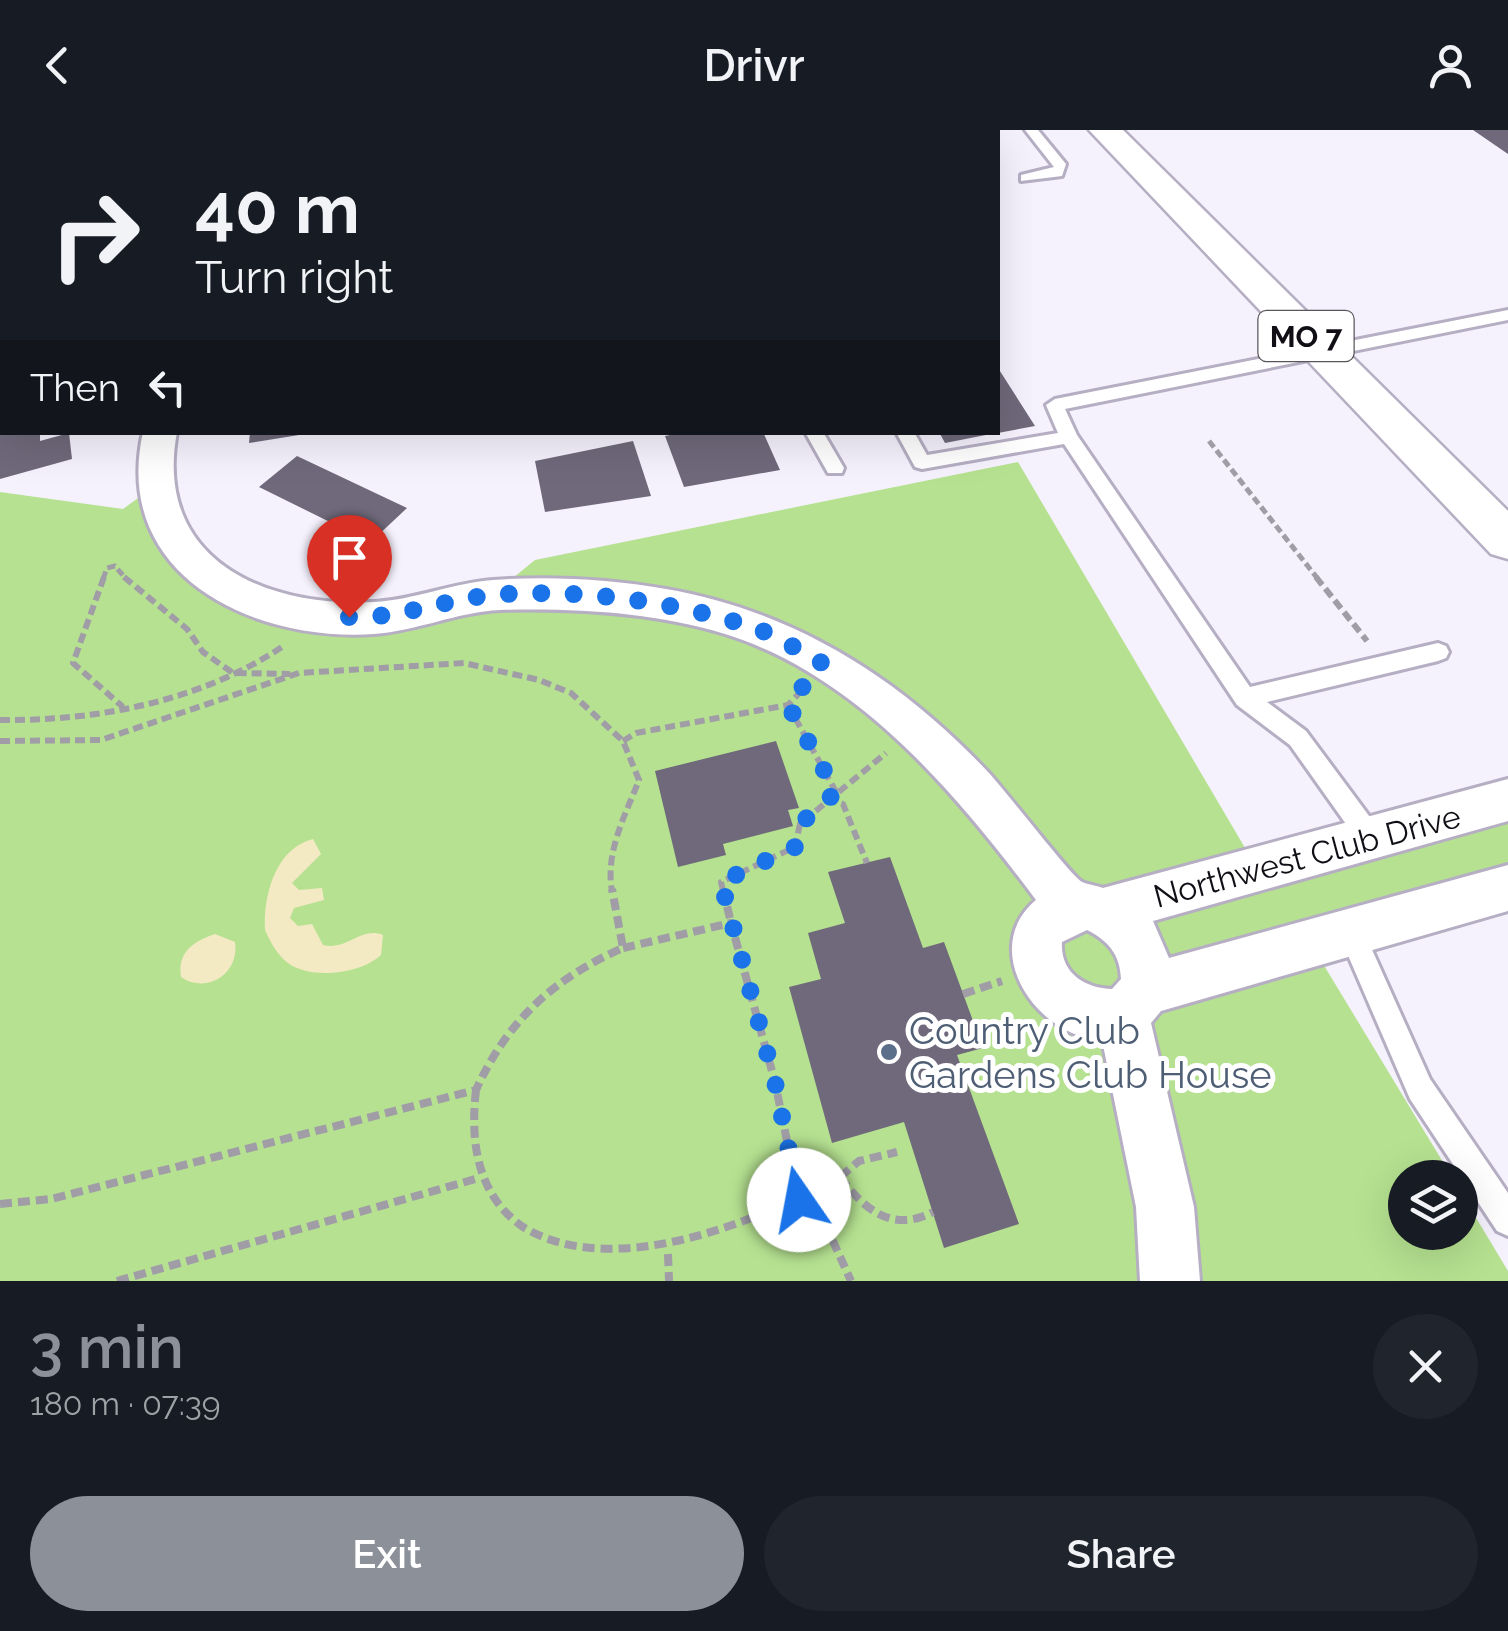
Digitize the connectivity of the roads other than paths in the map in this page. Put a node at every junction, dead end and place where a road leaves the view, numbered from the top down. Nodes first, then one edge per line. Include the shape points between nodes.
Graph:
1 (1031, 130) edge
2 (1106, 130) edge
3 (1026, 178) dead end
4 (1508, 314) edge
5 (1324, 354) junction
6 (159, 435) edge
7 (816, 435) edge
8 (907, 435) edge
9 (1069, 437) junction
10 (835, 468) dead end
11 (1508, 541) edge
12 (1438, 652) dead end
13 (1245, 698) junction
14 (1508, 800) edge
15 (1372, 840) junction
16 (1508, 888) edge
17 (1088, 909) junction
18 (1351, 932) junction
19 (1134, 1003) junction
20 (1508, 1220) edge
21 (1170, 1281) edge

1 - 3 lane via 1061,166
2 - 5 main road, MO 7
4 - 5 lane
5 - 9 lane via 1055,405
5 - 11 main road, MO 7
6 - 17 street via 153,470 160,509 178,547 222,588 288,615 376,618 492,595 575,596 665,606 758,629 844,675 948,758
7 - 10 lane
8 - 9 lane via 922,462
9 - 13 lane
12 - 13 lane
13 - 15 lane via 1298,738
14 - 15 street, Northwest Club Drive
15 - 17 street, Northwest Club Drive
16 - 18 street
17 - 19 street via 1135,936 1144,953
17 - 19 street via 1054,912 1043,924 1035,957 1004,983 1086,1015
18 - 19 street
18 - 20 lane via 1420,1089
19 - 21 street via 1166,1207

